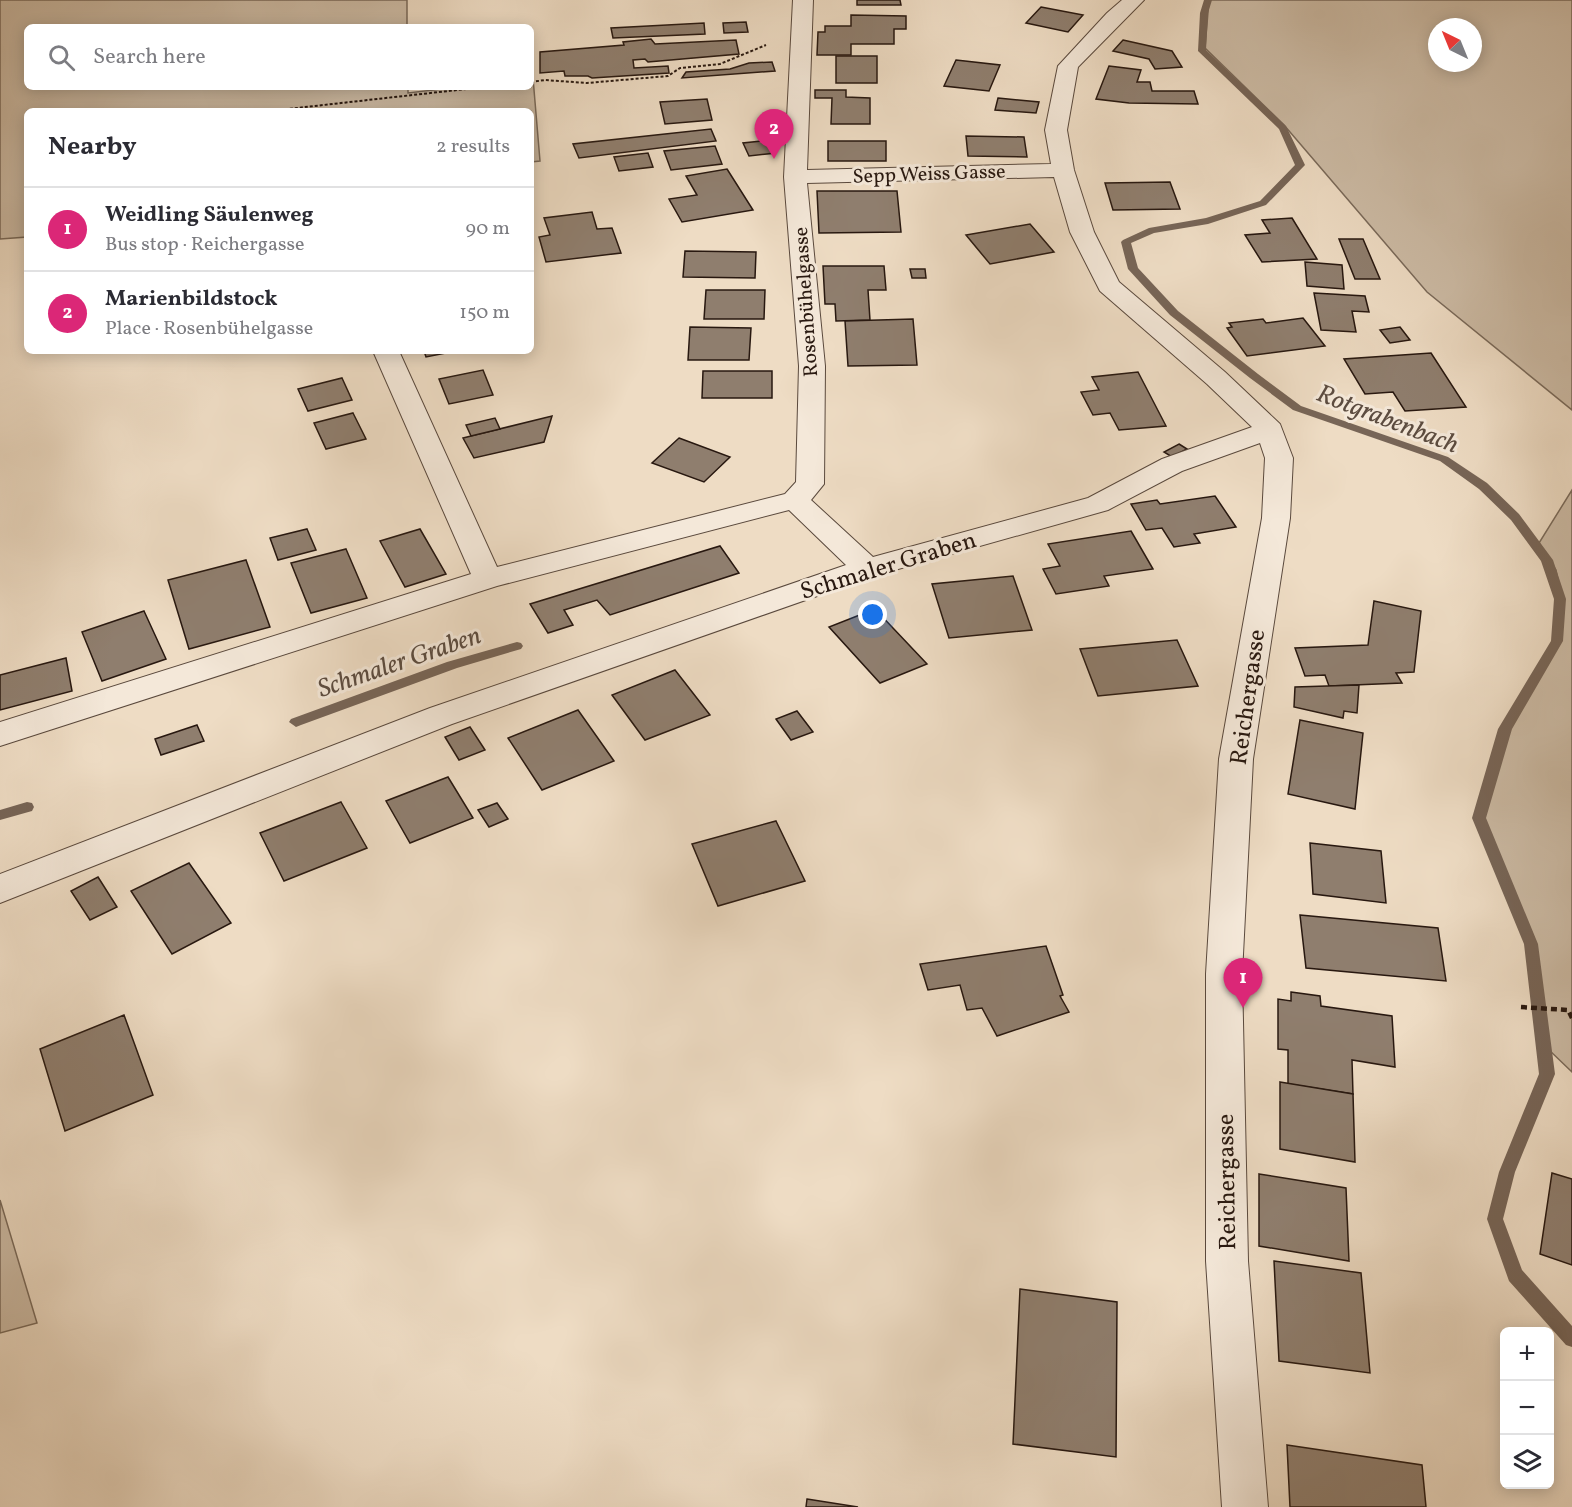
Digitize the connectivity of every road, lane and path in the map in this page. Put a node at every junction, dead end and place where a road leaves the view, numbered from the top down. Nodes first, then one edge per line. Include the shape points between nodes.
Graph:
1 (803, 0) edge
2 (1134, 0) edge
3 (801, 39) junction
4 (534, 82) edge
5 (457, 90) edge
6 (297, 108) edge
7 (1063, 170) junction
8 (795, 177) junction
9 (387, 354) edge
10 (1270, 430) junction
11 (795, 501) junction
12 (867, 568) junction
13 (488, 579) junction
14 (0, 734) edge
15 (0, 889) edge
16 (1521, 1007) dead end
17 (1572, 1018) edge
18 (1245, 1507) edge

1 - 3 street, Rosenbühelgasse
2 - 7 street, Reichergasse via 1068,66 1056,130
3 - 4 path via 776,39 720,64 680,68 668,76 587,83
3 - 8 street, Rosenbühelgasse
5 - 6 path
7 - 8 street, Sepp Weiss Gasse
7 - 10 street, Reichergasse via 1082,232 1109,286
8 - 11 street, Rosenbühelgasse via 812,366 810,484
9 - 13 street
10 - 12 street, Schmaler Graben via 1172,465 1098,504
10 - 18 street, Reichergasse via 1280,458 1276,518 1236,759 1224,974 1227,1261
11 - 12 street
11 - 13 street
12 - 15 street, Schmaler Graben via 441,716
13 - 14 street
16 - 17 path via 1568,1010

